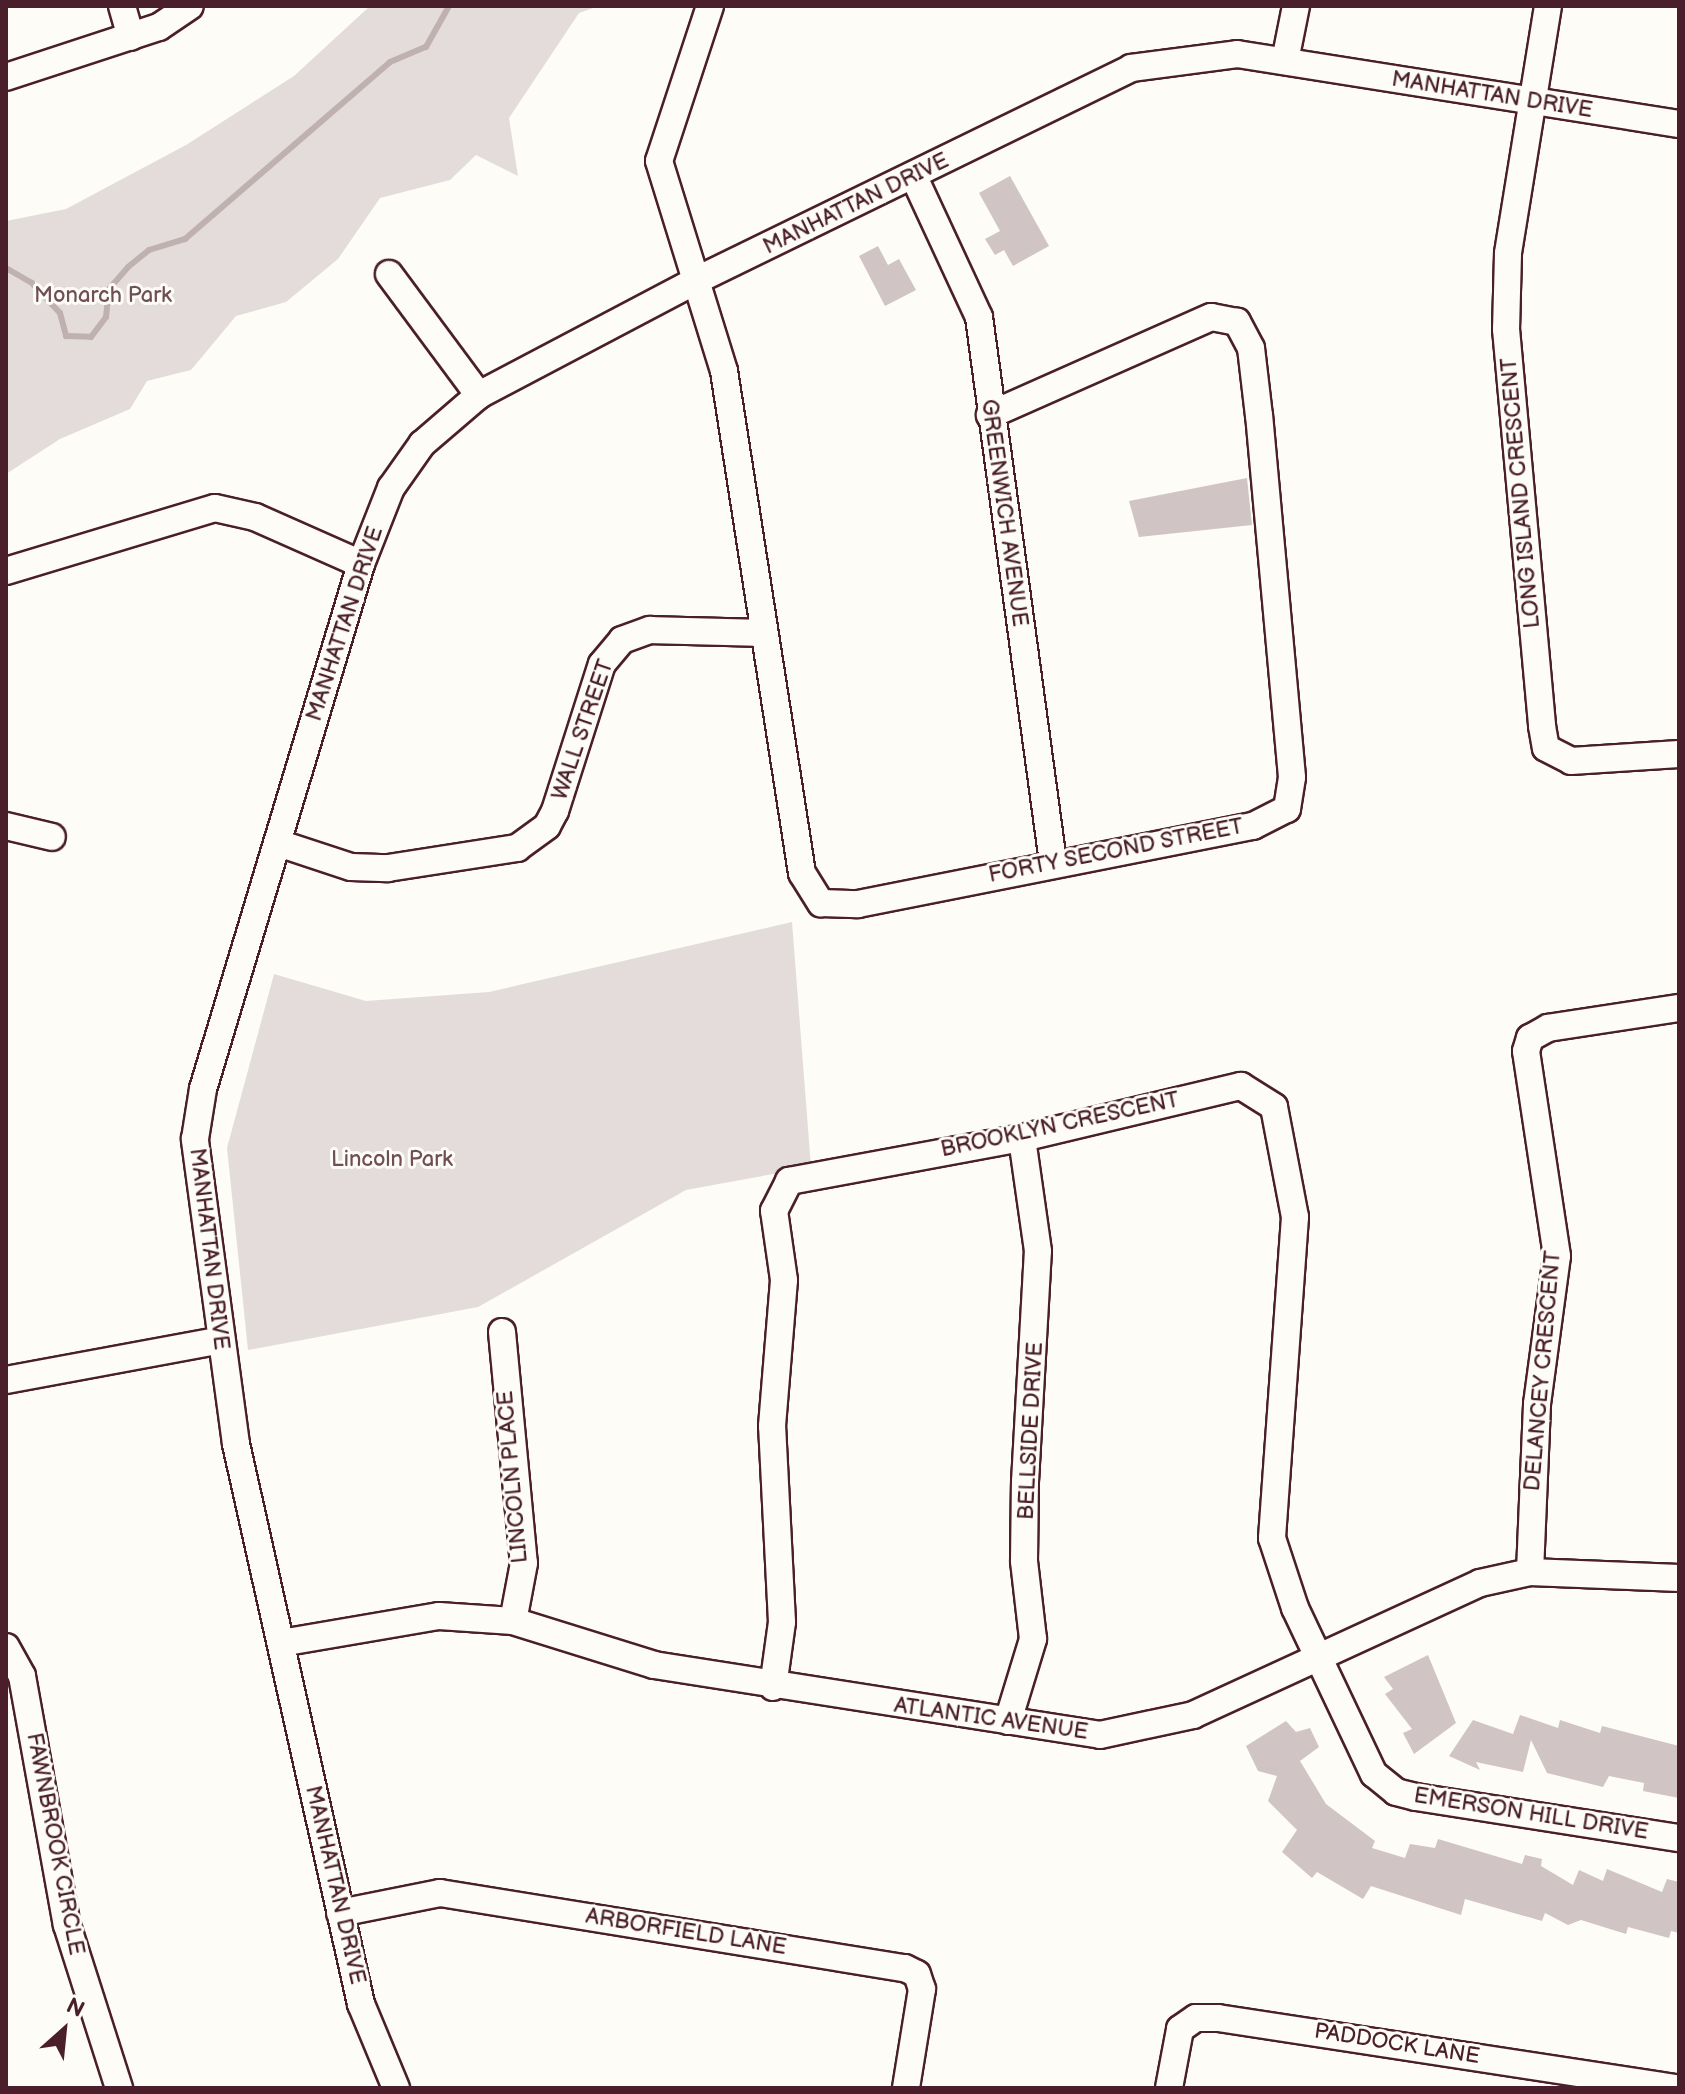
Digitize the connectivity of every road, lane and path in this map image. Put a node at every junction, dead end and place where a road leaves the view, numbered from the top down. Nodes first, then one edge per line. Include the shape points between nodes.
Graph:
1 (122, 6) edge
2 (190, 6) edge
3 (710, 6) edge
4 (1296, 6) edge
5 (1548, 6) edge
6 (131, 37) junction
7 (1285, 61) junction
8 (6, 77) edge
9 (1533, 102) junction
10 (1679, 124) edge
11 (914, 177) junction
12 (389, 274) dead end
13 (697, 280) junction
14 (479, 395) junction
15 (990, 415) junction
16 (361, 564) junction
17 (6, 571) edge
18 (762, 633) junction
19 (1679, 754) edge
20 (6, 826) edge
21 (52, 837) dead end
22 (278, 843) junction
23 (1053, 862) junction
24 (1679, 1008) edge
25 (1022, 1138) junction
26 (502, 1332) dead end
27 (221, 1340) junction
28 (6, 1380) edge
29 (1530, 1572) junction
30 (1679, 1578) edge
31 (513, 1621) junction
32 (281, 1643) junction
33 (6, 1647) edge
34 (1318, 1658) junction
35 (773, 1687) junction
36 (1008, 1721) junction
37 (1679, 1838) edge
38 (340, 1913) junction
39 (119, 2088) edge
40 (396, 2088) edge
41 (906, 2088) edge
42 (1169, 2088) edge
43 (1676, 2088) edge

1 - 6 street
2 - 6 street
3 - 13 street, FORTY SECOND STREET via 659,161
4 - 7 street
5 - 9 street
6 - 8 street
7 - 9 street, MANHATTAN DRIVE
7 - 11 street, MANHATTAN DRIVE via 1202,55 1131,68
9 - 10 street, MANHATTAN DRIVE
9 - 19 street, LONG ISLAND CRESCENT via 1508,254 1506,329 1546,748 1571,761 1598,763
11 - 13 street, MANHATTAN DRIVE
11 - 15 street, GREENWICH AVENUE via 973,298
12 - 14 street
13 - 14 street, MANHATTAN DRIVE
13 - 18 street, FORTY SECOND STREET via 724,371
14 - 16 street, MANHATTAN DRIVE via 422,444 391,488
15 - 23 street, GREENWICH AVENUE
15 - 23 street, FORTY SECOND STREET via 1211,317 1237,322 1251,348 1292,777 1287,809 1253,826
16 - 17 street via 255,517 215,508
16 - 22 street, MANHATTAN DRIVE
18 - 22 street, WALL STREET via 650,630 622,640 602,664 555,811 547,826 517,848 388,868 351,867
18 - 23 street, FORTY SECOND STREET via 802,873 821,903 858,904
20 - 21 street
22 - 27 street, MANHATTAN DRIVE via 203,1089 195,1139
24 - 29 street, DELANCEY CRESCENT via 1548,1028 1530,1038 1526,1051 1557,1256 1537,1404
25 - 34 street, BROOKLYN CRESCENT via 1241,1086 1274,1107 1295,1217 1272,1538
25 - 35 street, BROOKLYN CRESCENT via 808,1175 789,1181 779,1195 774,1211 784,1280 772,1426 782,1622
25 - 36 street, BELLSIDE DRIVE via 1038,1251 1024,1561 1033,1639
26 - 31 street, LINCOLN PLACE via 524,1563
27 - 28 street
27 - 32 street, MANHATTAN DRIVE via 236,1444
29 - 30 street, ATLANTIC AVENUE
29 - 34 street, ATLANTIC AVENUE via 1448,1595
31 - 32 street, ATLANTIC AVENUE via 439,1616
31 - 35 street, ATLANTIC AVENUE via 654,1665
32 - 38 street, MANHATTAN DRIVE
33 - 39 street, FAWNBROOK CIRCLE via 22,1676 67,1925
34 - 36 street, ATLANTIC AVENUE via 1193,1715 1140,1731 1053,1733
34 - 37 street, EMERSON HILL DRIVE via 1374,1774 1396,1792
35 - 36 street, ATLANTIC AVENUE
38 - 40 street, MANHATTAN DRIVE via 361,2004
38 - 41 street, ARBORFIELD LANE via 440,1893 905,1968 917,1974 922,1989
42 - 43 street, PADDOCK LANE via 1180,2029 1196,2018

